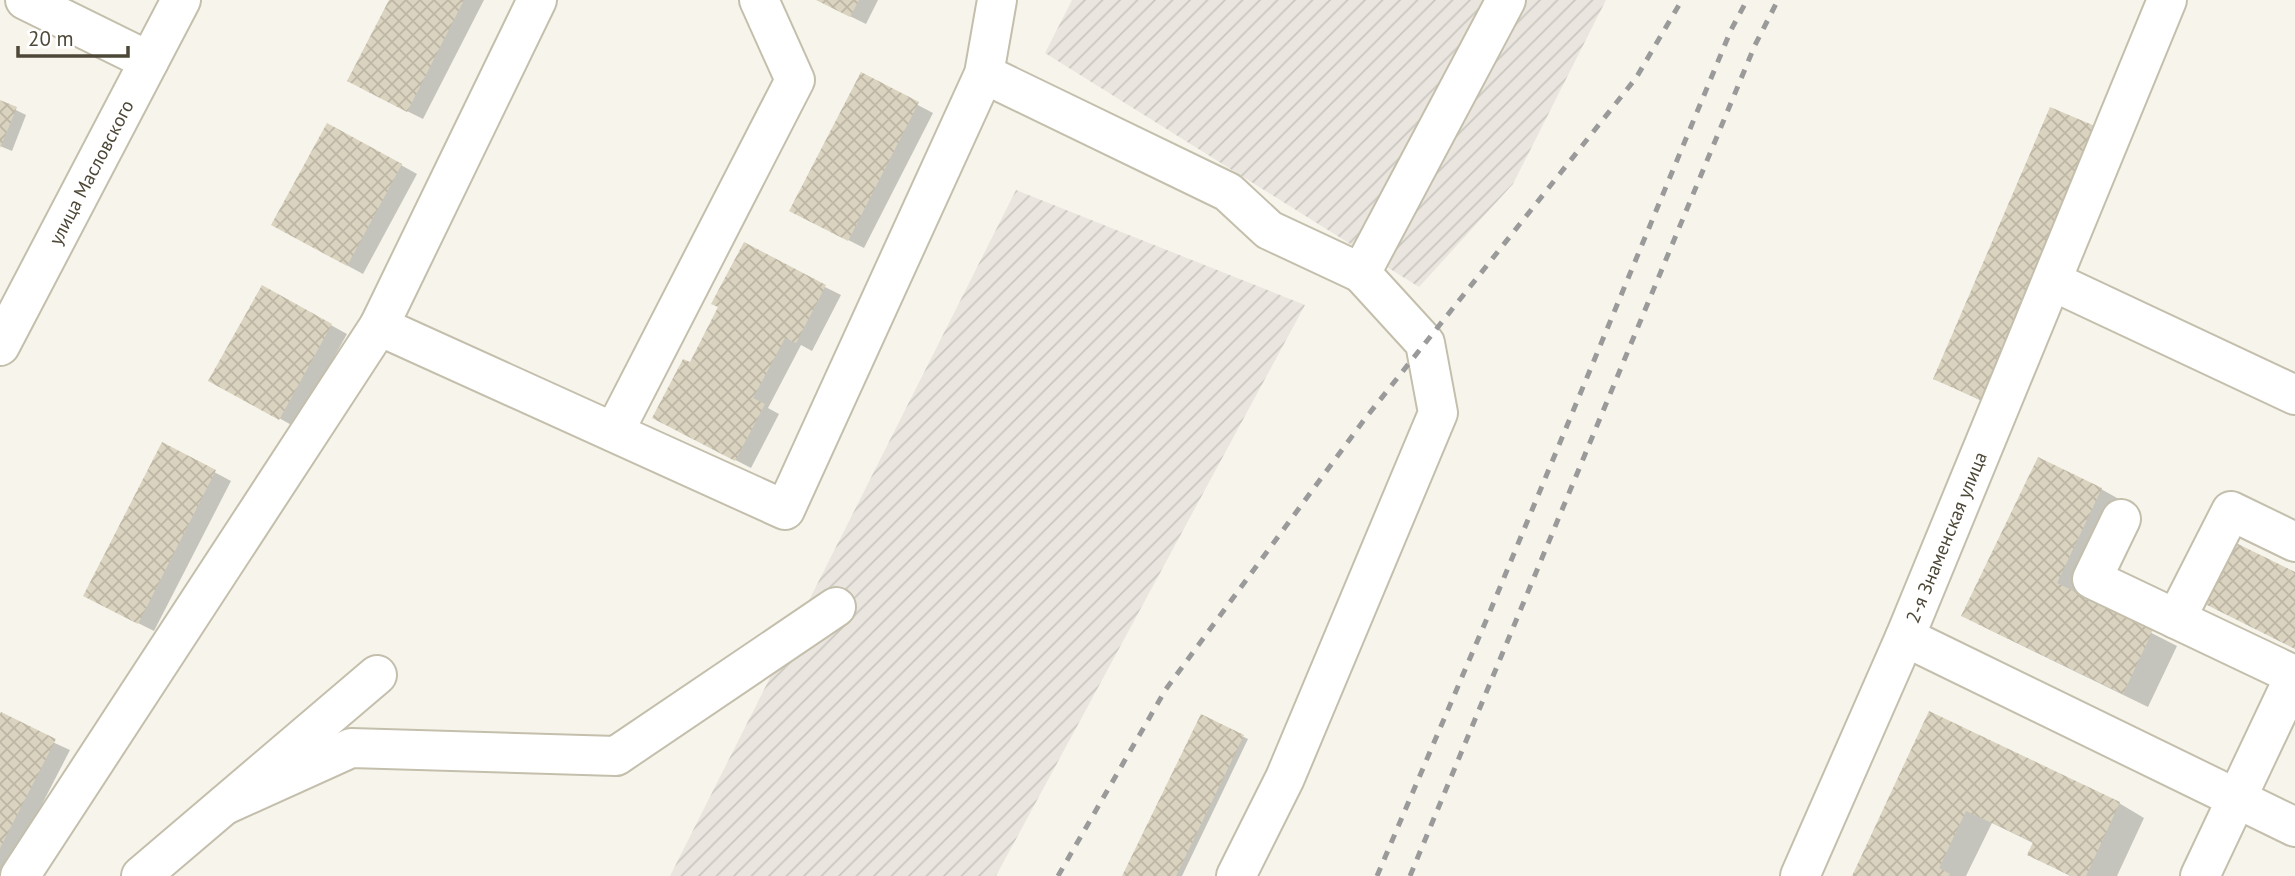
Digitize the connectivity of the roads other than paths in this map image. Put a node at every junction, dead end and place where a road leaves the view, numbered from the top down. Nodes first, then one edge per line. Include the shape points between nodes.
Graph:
1 (25, 0) edge
2 (181, 0) edge
3 (537, 0) edge
4 (759, 0) edge
5 (998, 0) edge
6 (1506, 0) edge
7 (2167, 0) edge
8 (149, 61) junction
9 (984, 74) junction
10 (1361, 273) junction
11 (2052, 281) junction
12 (379, 326) junction
13 (0, 346) edge
14 (2295, 395) edge
15 (614, 432) junction
16 (2121, 519) dead end
17 (2295, 542) edge
18 (836, 607) dead end
19 (2176, 619) junction
20 (1905, 637) junction
21 (377, 675) dead end
22 (2295, 675) edge
23 (2236, 798) junction
24 (225, 805) junction
25 (2295, 827) edge
26 (20, 876) edge
27 (141, 876) edge
28 (1236, 876) edge
29 (1800, 876) edge
30 (2200, 876) edge

1 - 8 street
2 - 8 street, улица Масловского
3 - 12 street
4 - 15 street via 795,80
5 - 9 street
6 - 10 street
7 - 11 street, 2-я Знаменская улица
8 - 13 street, улица Масловского
9 - 10 street via 1228,192 1269,230
9 - 15 street via 785,510
10 - 28 street via 1425,343 1438,413 1285,778
11 - 14 street
11 - 20 street, 2-я Знаменская улица
12 - 15 street
12 - 26 street
16 - 19 street via 2092,579
17 - 19 street via 2231,510
18 - 24 street via 616,756 351,748
19 - 22 street
20 - 23 street
20 - 29 street, 2-я Знаменская улица
21 - 24 street
22 - 23 street
23 - 25 street
23 - 30 street
24 - 27 street

